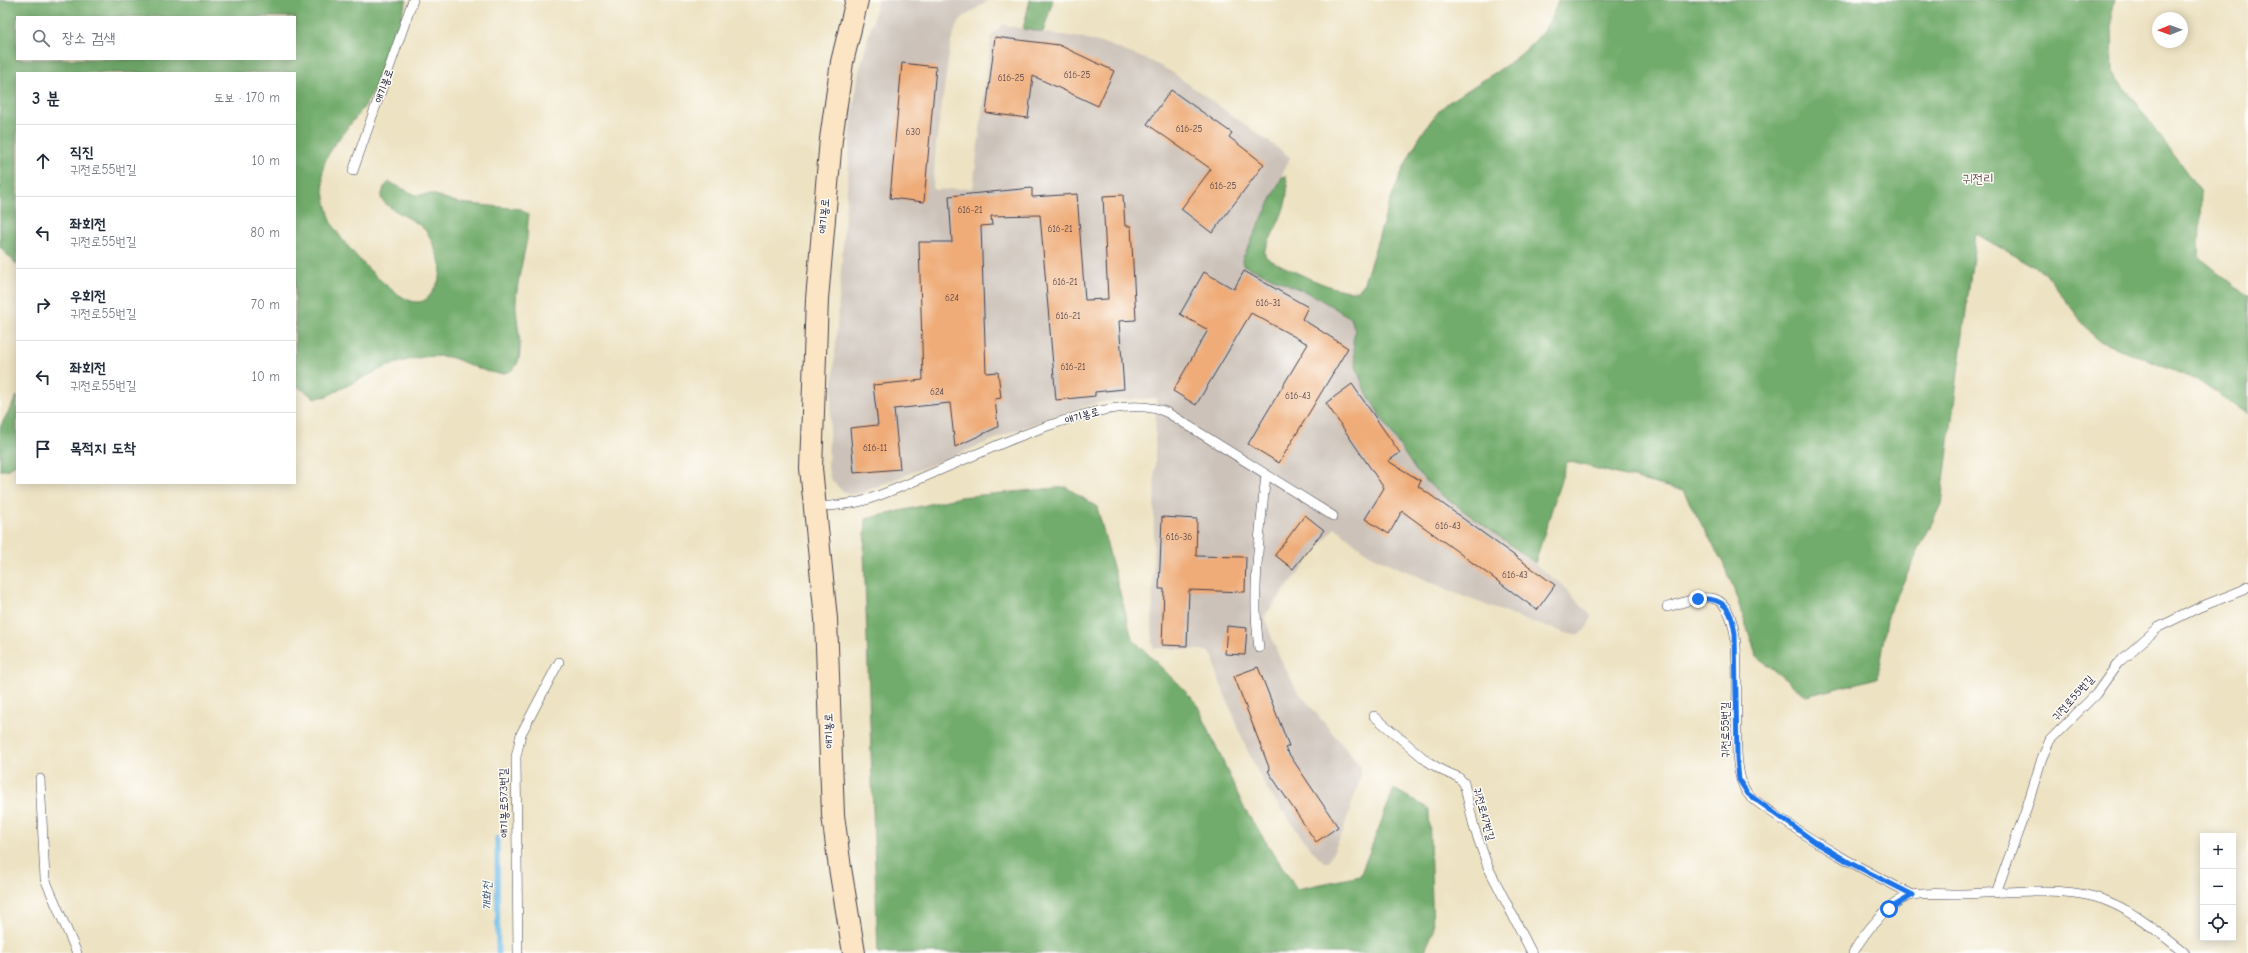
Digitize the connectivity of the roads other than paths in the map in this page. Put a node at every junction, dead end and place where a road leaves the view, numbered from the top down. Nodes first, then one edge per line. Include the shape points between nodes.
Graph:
1 (413, 0) edge
2 (857, 0) edge
3 (353, 172) dead end
4 (1266, 475) junction
5 (815, 507) junction
6 (1333, 516) dead end
7 (2248, 586) edge
8 (1667, 608) dead end
9 (1259, 648) dead end
10 (558, 662) dead end
11 (1374, 716) dead end
12 (40, 779) dead end
13 (1996, 893) junction
14 (1913, 895) junction
15 (77, 953) edge
16 (518, 953) edge
17 (854, 953) edge
18 (1532, 953) edge
19 (1853, 953) edge
20 (2185, 953) edge

1 - 3 lane, 애기봉로
2 - 5 main road, 애기봉로 via 842,62 832,131 817,299 811,468
4 - 5 lane, 애기봉로 via 1168,412 1157,407 1145,406 1106,409 1054,424 865,500
4 - 6 lane, 애기봉로
4 - 9 lane via 1256,596
5 - 17 main road, 애기봉로 via 826,619 833,815
7 - 13 lane, 귀전로55번길 via 2159,627 2118,663 2096,694 2050,740
8 - 14 lane, 귀전로55번길 via 1698,599 1712,598 1724,604 1733,618 1737,680 1737,758 1739,780 1748,794 1815,842
10 - 16 lane, 애기봉로573번길 via 521,734 516,757
11 - 18 lane, 귀전로47번길 via 1426,761 1458,776 1464,783 1474,827 1488,867
12 - 15 lane via 45,878
13 - 14 lane, 귀전로55번길
13 - 20 lane, 귀전로55번길 via 2069,893 2095,897 2138,916
14 - 19 lane, 귀전로55번길 via 1889,909 1870,928

